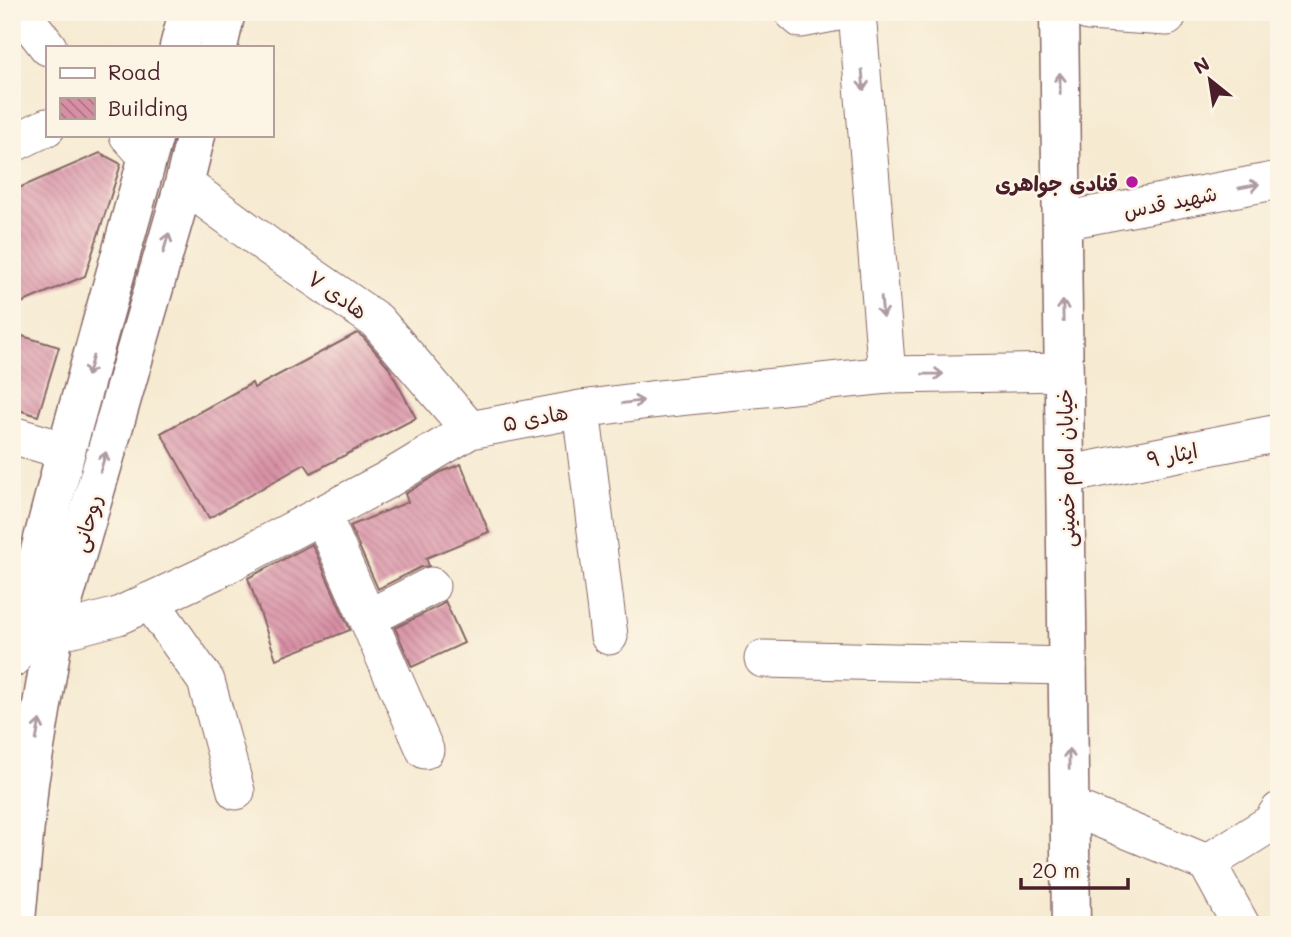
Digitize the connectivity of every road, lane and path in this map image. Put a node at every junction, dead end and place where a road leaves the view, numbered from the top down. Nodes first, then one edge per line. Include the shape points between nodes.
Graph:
1 (188, 12) edge
2 (226, 12) edge
3 (793, 12) edge
4 (838, 12) edge
5 (857, 12) edge
6 (1059, 12) edge
7 (1088, 12) edge
8 (1168, 12) edge
9 (179, 46) edge
10 (218, 46) edge
11 (46, 127) edge
12 (196, 136) edge
13 (144, 142) edge
14 (12, 144) edge
15 (1279, 180) edge
16 (184, 184) junction
17 (1062, 221) junction
18 (100, 330) junction
19 (138, 342) junction
20 (1063, 372) junction
21 (887, 375) junction
22 (581, 409) junction
23 (470, 430) junction
24 (1279, 433) edge
25 (12, 435) edge
26 (66, 451) junction
27 (1065, 475) junction
28 (322, 514) junction
29 (431, 586) dead end
30 (150, 601) junction
31 (368, 618) junction
32 (54, 633) junction
33 (609, 636) dead end
34 (12, 658) edge
35 (763, 659) dead end
36 (1068, 666) junction
37 (425, 750) dead end
38 (236, 791) dead end
39 (1070, 811) junction
40 (1279, 811) edge
41 (1207, 863) junction
42 (15, 920) edge
43 (1071, 925) edge
44 (1241, 925) edge

1 - 9 main road
2 - 10 main road
3 - 4 street via 801,19
5 -> 21 street
17 -> 6 main road, خیابان امام خمینی
7 - 8 street via 1167,17
11 - 14 street
12 - 16 main road, روحانی
13 - 18 main road, روحانی
17 -> 15 street, شهید قدس
19 -> 16 main road, روحانی
16 - 23 street, هادی ۷ via 377,321
20 -> 17 main road, خیابان امام خمینی
18 - 19 main road
18 -> 26 main road, روحانی
32 -> 19 main road, روحانی
21 -> 20 street, هادی ۵
20 - 27 main road, خیابان امام خمینی
22 -> 21 street, هادی ۵
22 - 23 street, هادی ۵
22 - 33 street
23 - 28 street, هادی ۵
24 - 27 street, ایثار ۹
25 - 26 street
26 - 34 main road, روحانی
27 - 36 main road, خیابان امام خمینی
28 - 30 street, هادی ۵
28 - 31 street
29 - 31 street
30 - 32 street, هادی ۵ via 118,616
30 - 38 street via 206,681
31 - 37 street
42 -> 32 main road, روحانی via 29,783
35 - 36 street
39 -> 36 main road, خیابان امام خمینی
39 - 41 street via 1086,813
39 - 43 main road, خیابان امام خمینی
40 - 41 street via 1271,823
41 - 44 street

